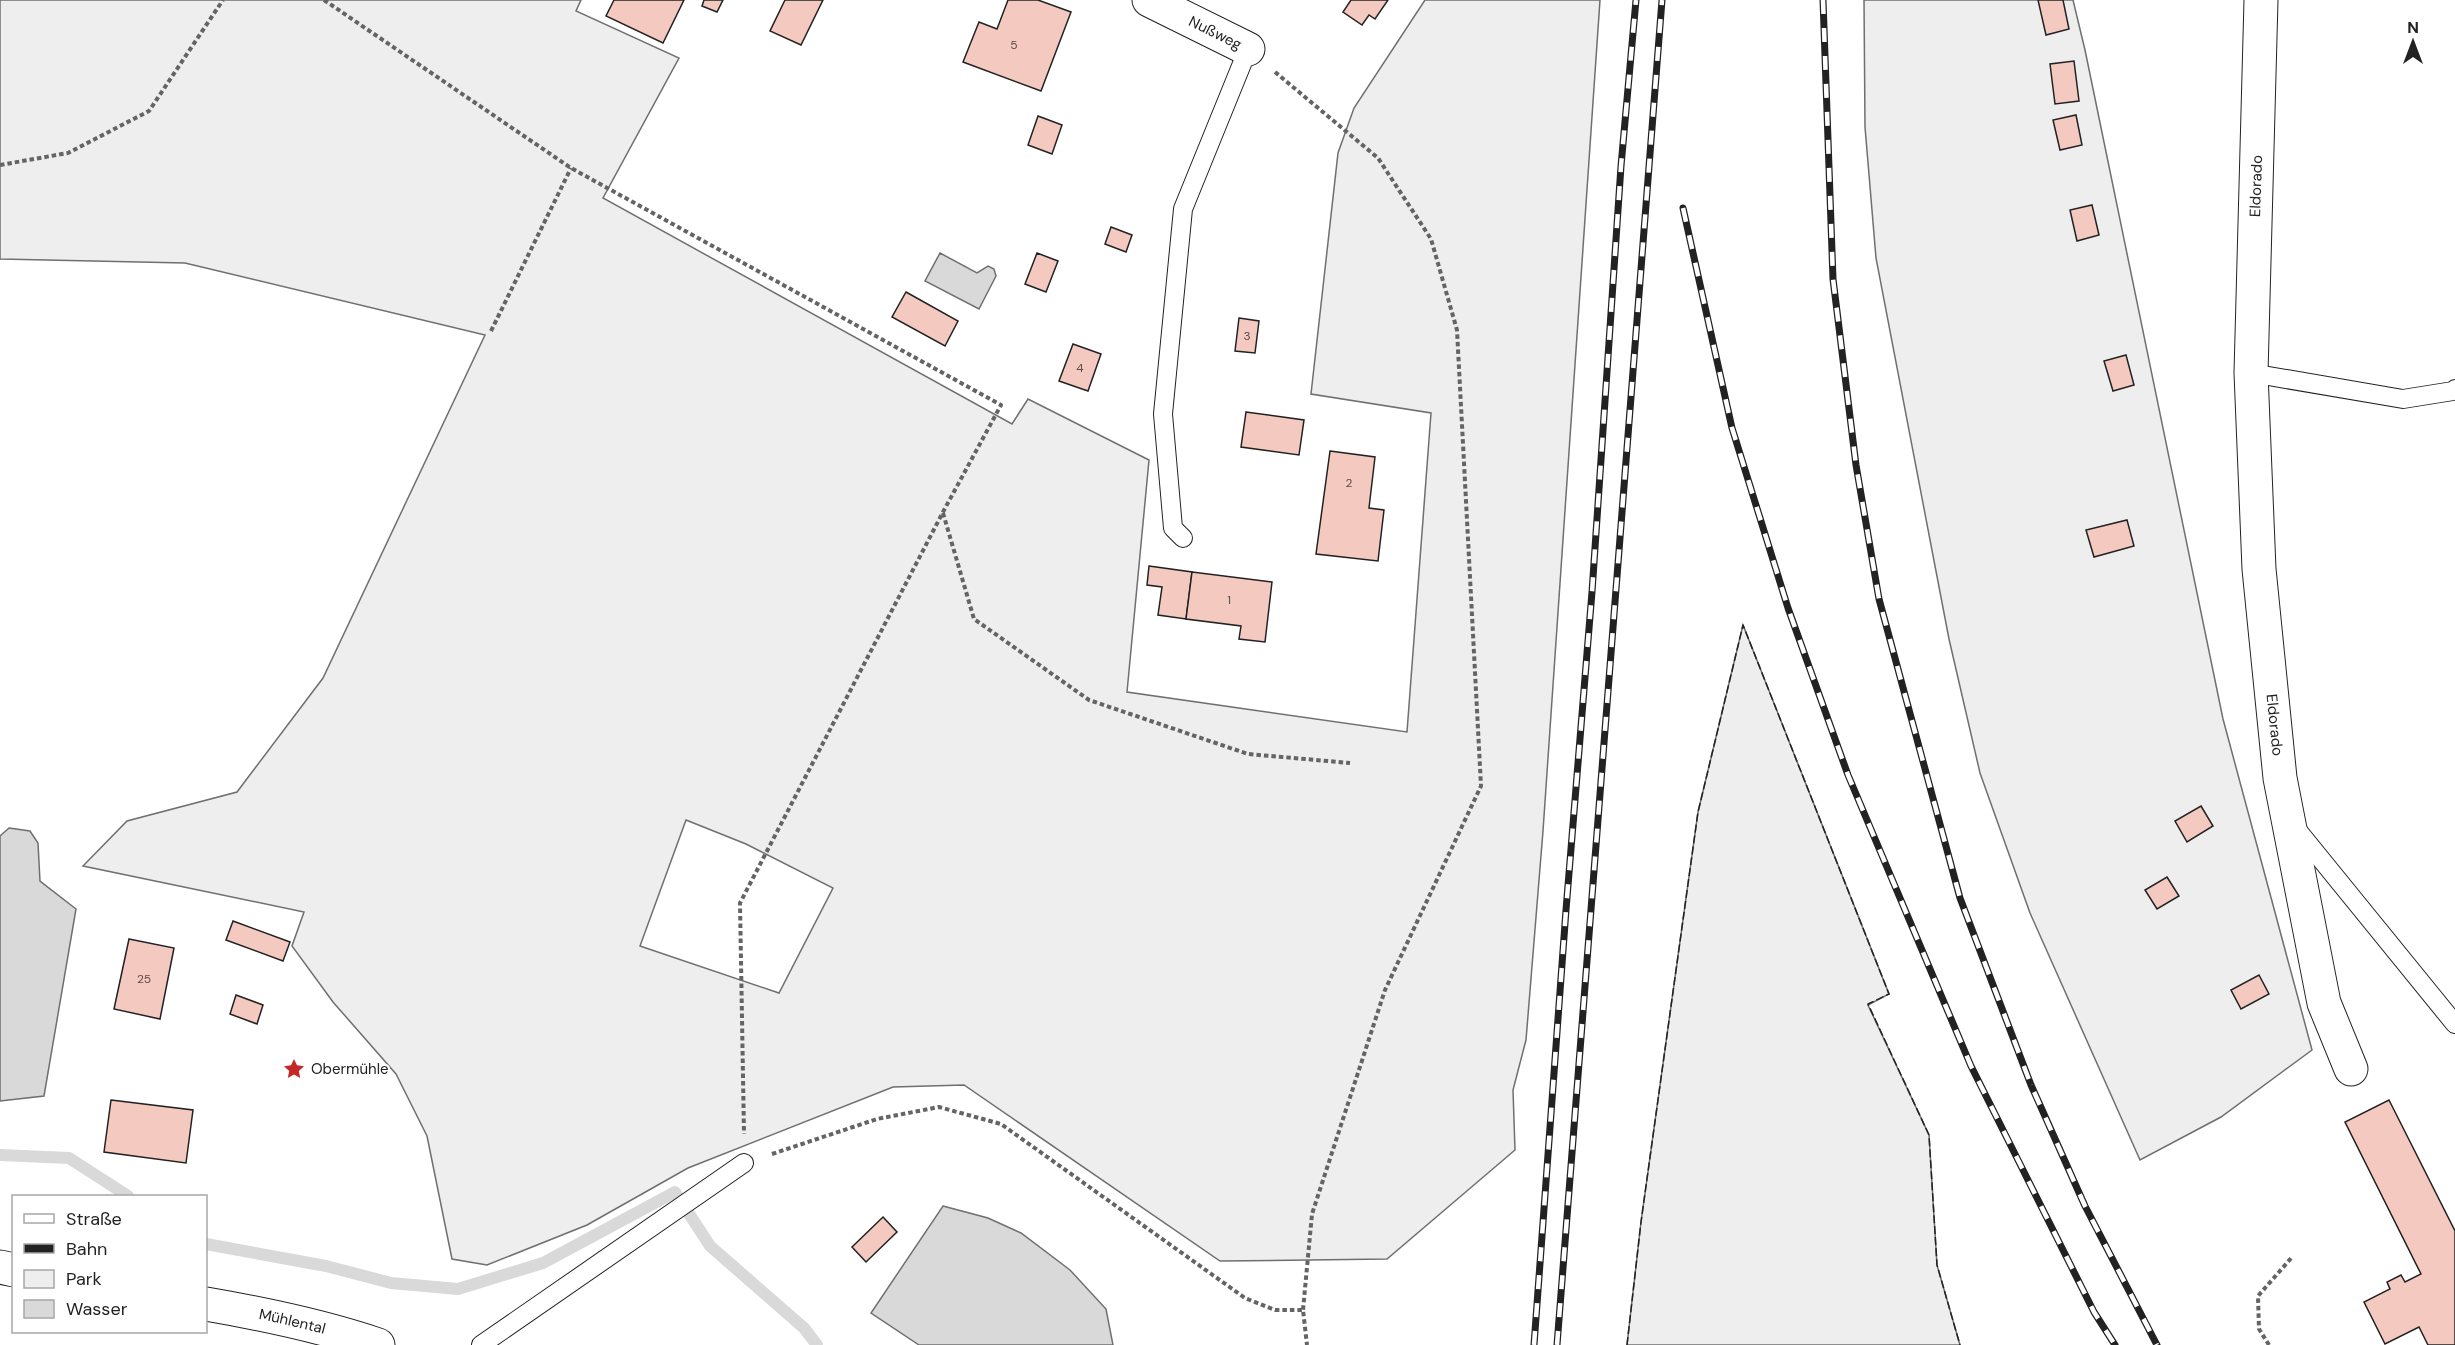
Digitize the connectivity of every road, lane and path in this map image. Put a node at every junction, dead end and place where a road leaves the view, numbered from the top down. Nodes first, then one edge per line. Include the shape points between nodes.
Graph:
1 (223, 0) edge
2 (324, 0) edge
3 (1149, 0) edge
4 (2261, 0) edge
5 (1248, 49) junction
6 (0, 165) edge
7 (571, 168) junction
8 (491, 331) dead end
9 (2251, 373) junction
10 (2455, 389) edge
11 (943, 512) junction
12 (1184, 538) dead end
13 (1350, 763) dead end
14 (2288, 817) junction
15 (2455, 1024) edge
16 (2350, 1069) dead end
17 (744, 1163) junction
18 (2293, 1256) dead end
19 (207, 1304) edge
20 (1304, 1310) junction
21 (378, 1345) edge
22 (481, 1345) edge
23 (1307, 1345) edge
24 (2269, 1345) edge

1 - 6 path via 149,111 68,153
2 - 7 path
3 - 5 street, Nußweg
4 - 9 street, Eldorado
5 - 12 lane via 1184,209 1163,414 1173,528
5 - 20 path via 1378,158 1431,239 1457,330 1481,786 1385,990 1312,1214
7 - 8 path
7 - 11 path via 1001,405
9 - 10 lane via 2403,399
9 - 14 street, Eldorado via 2259,569 2280,777
11 - 13 path via 974,619 1089,700 1248,754
11 - 17 path via 740,903
14 - 15 lane
14 - 16 street, Eldorado via 2324,1003
17 - 20 path via 877,1119 939,1107 1001,1124 1245,1298 1275,1310
17 - 22 lane
18 - 24 path via 2258,1296 2259,1329
19 - 21 street, Mühlental via 257,1313
20 - 23 path

